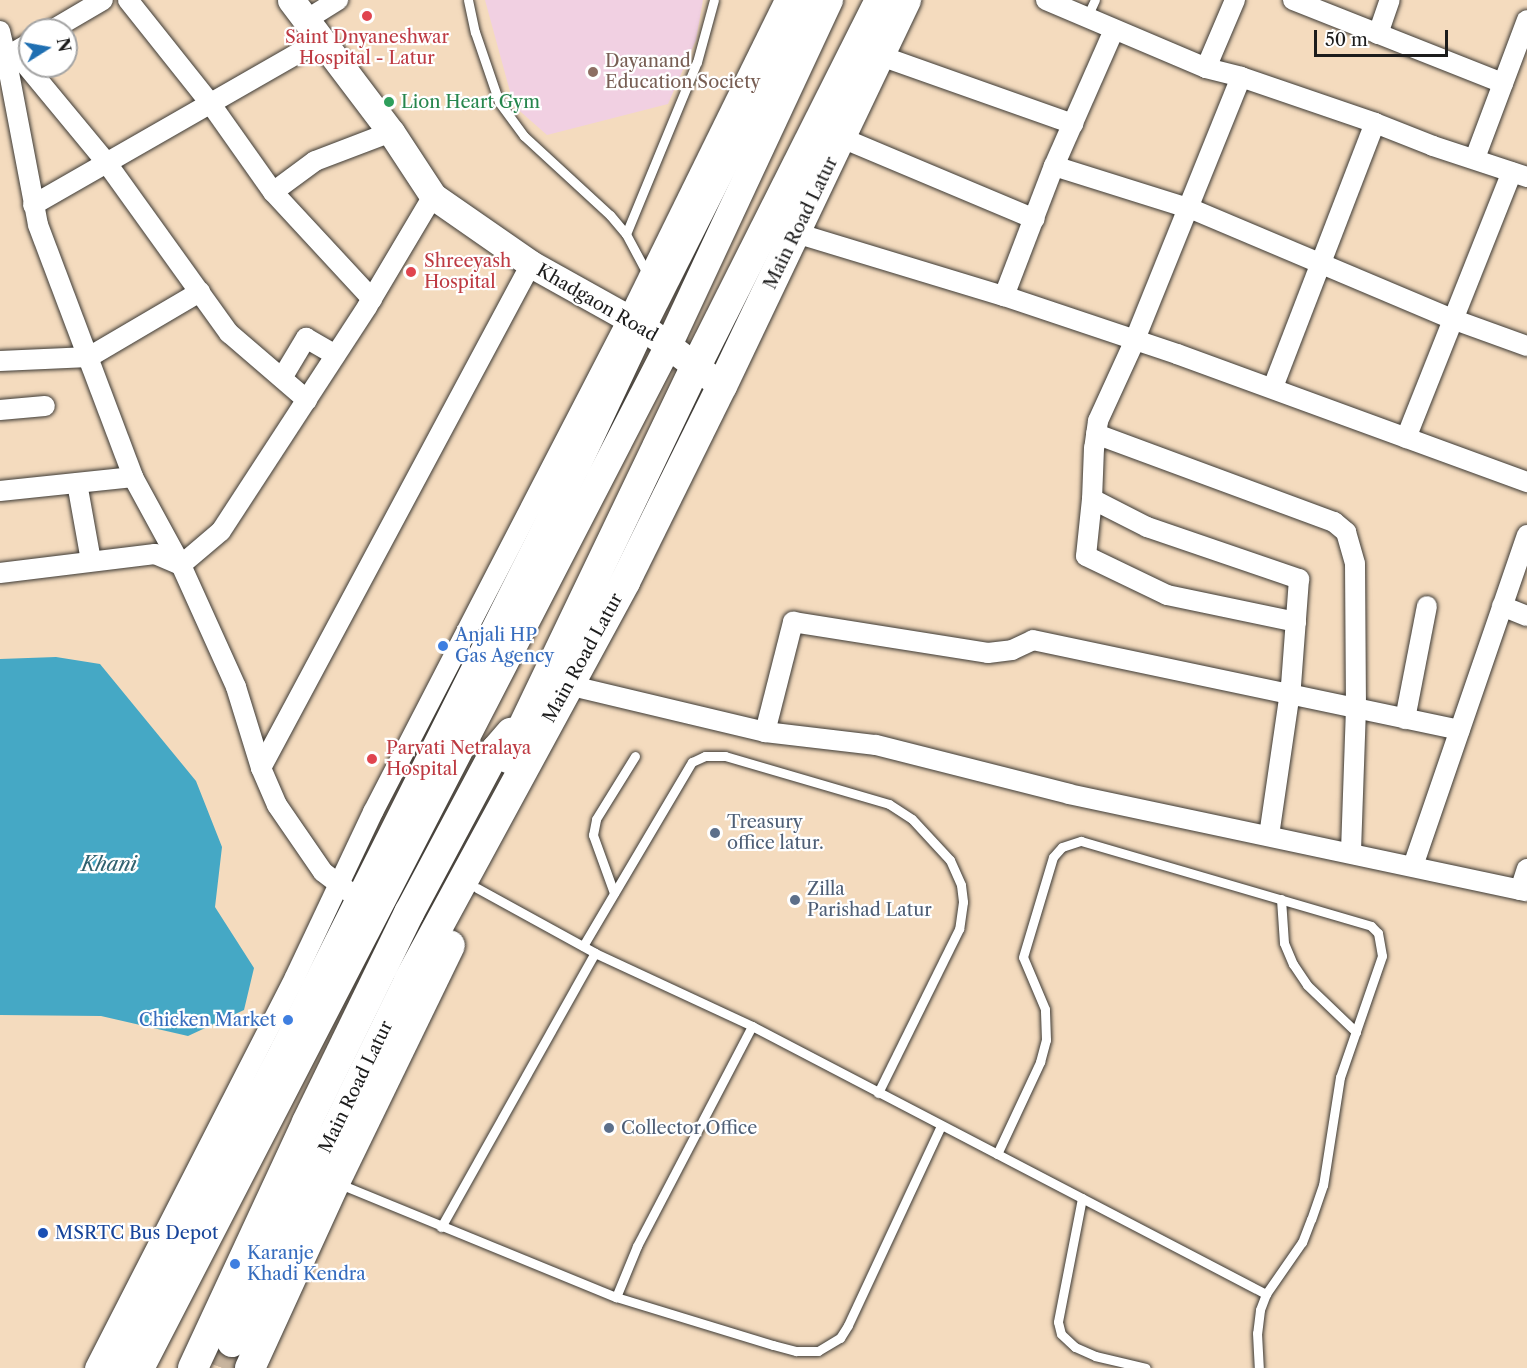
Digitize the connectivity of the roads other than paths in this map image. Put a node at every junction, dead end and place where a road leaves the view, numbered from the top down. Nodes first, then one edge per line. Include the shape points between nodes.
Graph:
1 (103, 0) edge
2 (128, 0) edge
3 (339, 0) edge
4 (468, 0) edge
5 (714, 0) edge
6 (785, 0) edge
7 (806, 0) edge
8 (829, 0) edge
9 (880, 0) edge
10 (906, 0) edge
11 (1047, 0) edge
12 (1095, 0) edge
13 (1235, 0) edge
14 (1293, 0) edge
15 (1390, 0) edge
16 (72, 18) edge
17 (1086, 19) junction
18 (306, 20) edge
19 (1527, 20) edge
20 (1114, 30) junction
21 (1378, 34) junction
22 (9, 43) edge
23 (880, 56) junction
24 (1206, 68) junction
25 (1241, 77) junction
26 (1503, 83) junction
27 (210, 103) junction
28 (1375, 123) junction
29 (1073, 124) junction
30 (391, 132) junction
31 (842, 138) junction
32 (1475, 158) junction
33 (106, 162) junction
34 (1054, 166) junction
35 (1520, 175) edge
36 (273, 192) junction
37 (434, 196) junction
38 (33, 205) junction
39 (1188, 208) junction
40 (1035, 219) junction
41 (796, 233) junction
42 (626, 234) junction
43 (1321, 263) junction
44 (531, 264) junction
45 (648, 277) junction
46 (200, 292) junction
47 (1004, 296) junction
48 (372, 298) junction
49 (1454, 319) junction
50 (635, 322) junction
51 (1135, 340) junction
52 (668, 345) junction
53 (1527, 346) edge
54 (336, 355) junction
55 (89, 357) junction
56 (0, 361) edge
57 (696, 366) junction
58 (282, 378) junction
59 (722, 386) junction
60 (1273, 387) junction
61 (307, 399) junction
62 (45, 406) dead end
63 (0, 410) edge
64 (1096, 434) junction
65 (1406, 438) junction
66 (133, 477) junction
67 (1527, 482) edge
68 (77, 483) junction
69 (0, 490) edge
70 (1092, 498) junction
71 (1527, 535) edge
72 (91, 561) junction
73 (181, 565) junction
74 (0, 573) edge
75 (1427, 606) dead end
76 (1502, 606) junction
77 (1527, 616) edge
78 (1296, 622) junction
79 (568, 685) junction
80 (1289, 694) junction
81 (1356, 708) junction
82 (539, 717) junction
83 (1405, 718) junction
84 (1460, 730) junction
85 (765, 732) junction
86 (635, 756) dead end
87 (261, 768) junction
88 (1269, 835) junction
89 (1351, 853) junction
90 (1413, 866) junction
91 (1527, 869) edge
92 (477, 888) junction
93 (1524, 891) edge
94 (614, 893) junction
95 (359, 897) junction
96 (1281, 900) junction
97 (583, 946) junction
98 (595, 953) junction
99 (752, 1026) junction
100 (1356, 1032) junction
101 (878, 1093) junction
102 (941, 1126) junction
103 (997, 1154) junction
104 (335, 1182) junction
105 (1082, 1198) junction
106 (441, 1227) junction
107 (1266, 1294) junction
108 (616, 1297) junction
109 (226, 1337) tunnel mouth
110 (95, 1368) edge
111 (114, 1368) edge
112 (140, 1368) edge
113 (193, 1368) edge
114 (250, 1368) tunnel mouth
115 (1146, 1368) edge
116 (1259, 1368) edge

1 - 16 street
2 - 27 street
3 - 18 street
4 - 42 lane via 499,102 524,136
5 - 42 lane via 698,62
6 - 45 street
7 - 50 street
8 - 52 street
9 - 57 main road, Main Road Latur
10 - 23 main road, Main Road Latur
11 - 17 street
12 - 17 lane
13 - 24 street
14 - 21 street
15 - 21 street
17 - 20 street
18 - 27 street
18 - 30 street, Khadgaon Road
19 - 26 street
20 - 24 street
20 - 29 street
21 - 26 street
22 - 33 street
22 - 38 street
23 - 29 street
23 - 31 main road, Main Road Latur
24 - 25 street
25 - 28 street
25 - 39 street
26 - 32 street
27 - 33 street
27 - 36 street
28 - 32 street
28 - 43 street
29 - 34 street
30 - 36 street via 315,161
30 - 37 street, Khadgaon Road
31 - 40 street
31 - 41 main road, Main Road Latur
32 - 35 street
33 - 38 street
33 - 46 street
34 - 39 street
34 - 40 street
35 - 49 street
36 - 48 street
37 - 44 street, Khadgaon Road
37 - 48 street
38 - 55 street
39 - 43 street
39 - 51 street
40 - 47 street
41 - 47 street
41 - 59 main road, Main Road Latur
42 - 45 lane
43 - 49 street
43 - 60 street
44 - 50 street, Khadgaon Road
44 - 87 street
45 - 50 street
46 - 55 street
46 - 58 street via 229,333
47 - 51 street
48 - 54 street
49 - 53 street
49 - 65 street
50 - 52 street, Khadgaon Road
50 - 95 street via 572,474
51 - 60 street
51 - 64 street via 1098,421
52 - 57 street, Khadgaon Road
52 - 95 street
54 - 58 street via 306,338
54 - 61 street
55 - 56 street
55 - 66 street
57 - 59 street, Khadgaon Road
57 - 82 main road, Main Road Latur
58 - 61 street
59 - 79 main road, Main Road Latur via 625,582
60 - 65 street
61 - 73 street via 221,531
62 - 63 street
64 - 70 street
64 - 81 street via 1334,522 1346,532 1355,564
65 - 67 street
66 - 68 street
66 - 73 street
68 - 69 street
68 - 72 street
70 - 78 street via 1147,526 1299,579
70 - 78 street via 1086,556 1167,595
71 - 76 street
72 - 73 street via 155,554
72 - 74 street
73 - 87 street via 236,687
75 - 83 street
76 - 77 street
76 - 84 street
78 - 80 street
79 - 82 main road, Main Road Latur
79 - 85 street
80 - 81 street
80 - 85 street via 1033,640 1012,650 988,653 793,622
80 - 88 street
81 - 83 street
81 - 89 street
82 - 92 main road via 532,780
82 - 109 main road, Main Road Latur
82 - 113 main road via 496,750 409,913
83 - 84 street
84 - 90 street
85 - 88 street via 876,745 1069,794
86 - 94 lane via 596,819 593,836
87 - 95 street via 277,805 323,872
88 - 89 street
89 - 90 street
90 - 93 street
91 - 93 street
92 - 97 lane
92 - 104 main road
94 - 97 lane
94 - 101 lane via 692,762 705,756 725,756 888,804 912,819 950,860 961,885 962,914 959,929
95 - 110 street
95 - 111 street via 284,1048
95 - 112 street
96 - 100 lane via 1284,943 1293,964 1307,985
96 - 100 lane via 1371,926 1378,933 1382,956
96 - 103 lane via 1082,841 1062,847 1053,857 1023,957 1045,1009 1046,1040 1040,1062
97 - 98 lane
98 - 99 lane
98 - 106 lane
99 - 101 lane
99 - 108 lane via 637,1246
100 - 107 lane via 1340,1077 1323,1185 1302,1242
101 - 102 lane
102 - 103 lane
102 - 108 lane via 848,1325 829,1347 796,1351
103 - 105 lane
104 - 106 lane
104 - 114 main road
105 - 107 lane
105 - 115 lane via 1058,1322 1061,1334 1075,1347 1095,1356
106 - 108 lane
107 - 116 lane via 1257,1333

